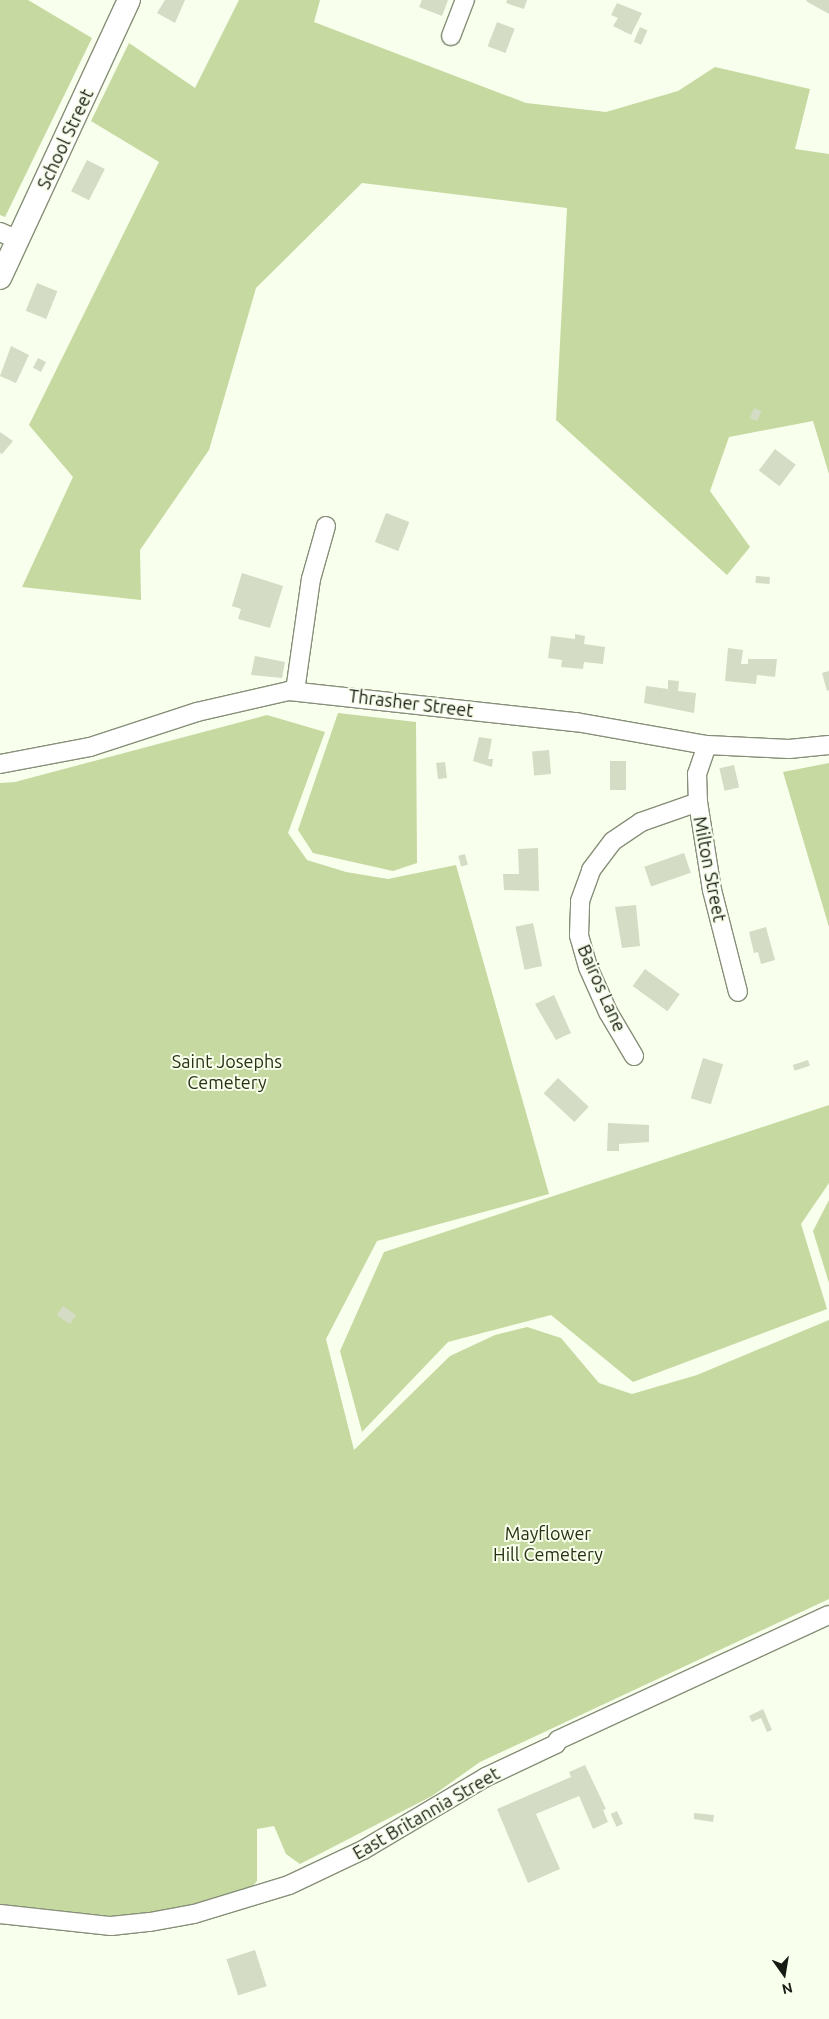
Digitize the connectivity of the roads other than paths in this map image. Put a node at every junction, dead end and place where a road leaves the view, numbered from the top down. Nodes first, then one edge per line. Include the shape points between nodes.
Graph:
1 (129, 0) edge
2 (465, 0) edge
3 (451, 36) dead end
4 (9, 236) edge
5 (0, 278) edge
6 (326, 526) dead end
7 (295, 691) junction
8 (707, 745) junction
9 (829, 745) edge
10 (0, 764) edge
11 (698, 802) junction
12 (738, 992) dead end
13 (634, 1056) dead end
14 (829, 1615) edge
15 (0, 1914) edge

1 - 4 street, School Street
2 - 3 street
4 - 5 street, School Street
6 - 7 street via 310,579
7 - 8 street, Thrasher Street via 576,722
7 - 10 street, Thrasher Street via 198,712 90,747
8 - 9 street, Thrasher Street via 789,749
8 - 11 street, Milton Street via 696,774
11 - 12 street, Milton Street via 712,890
11 - 13 street, Bairos Lane via 641,822 613,841 590,870 580,901 579,935 588,967 608,1012
14 - 15 street, East Britannia Street via 558,1740 556,1744 486,1777 370,1847 290,1885 194,1914 111,1926

